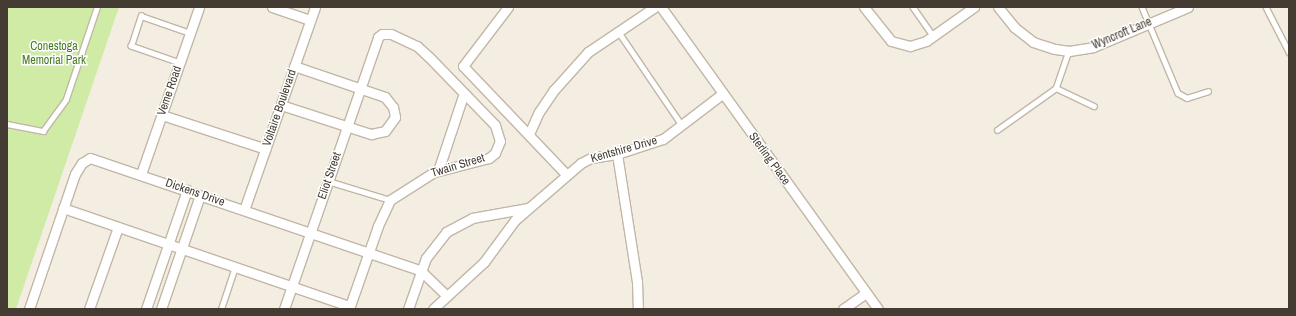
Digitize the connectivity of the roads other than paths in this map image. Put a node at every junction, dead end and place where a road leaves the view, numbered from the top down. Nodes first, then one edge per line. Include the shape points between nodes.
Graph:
1 (97, 7) edge
2 (199, 7) edge
3 (272, 7) edge
4 (315, 7) edge
5 (508, 7) edge
6 (655, 7) edge
7 (661, 7) edge
8 (864, 7) edge
9 (913, 7) edge
10 (974, 7) edge
11 (998, 7) edge
12 (1142, 7) edge
13 (1188, 7) edge
14 (1266, 7) edge
15 (310, 20) junction
16 (1148, 24) junction
17 (618, 31) junction
18 (190, 33) junction
19 (933, 36) junction
20 (376, 42) joint
21 (1069, 51) junction
22 (1289, 52) edge
23 (180, 63) junction
24 (294, 66) junction
25 (360, 88) junction
26 (1056, 88) junction
27 (1208, 90) dead end
28 (464, 93) junction
29 (722, 94) junction
30 (281, 104) junction
31 (1094, 106) dead end
32 (162, 115) junction
33 (7, 124) edge
34 (682, 125) junction
35 (347, 127) junction
36 (997, 130) dead end
37 (529, 134) junction
38 (266, 149) junction
39 (617, 154) junction
40 (438, 170) junction
41 (141, 174) junction
42 (566, 174) junction
43 (328, 181) junction
44 (187, 190) junction
45 (200, 194) junction
46 (390, 200) junction
47 (63, 208) junction
48 (528, 208) junction
49 (244, 210) junction
50 (118, 227) junction
51 (310, 233) junction
52 (168, 244) junction
53 (182, 249) junction
54 (368, 253) junction
55 (235, 267) junction
56 (421, 271) junction
57 (291, 287) junction
58 (866, 293) junction
59 (447, 296) junction
60 (349, 308) edge
61 (29, 309) edge
62 (89, 309) edge
63 (146, 309) edge
64 (161, 309) edge
65 (221, 309) edge
66 (284, 309) edge
67 (408, 309) edge
68 (433, 309) edge
69 (638, 309) edge
70 (843, 309) edge
71 (878, 309) edge

1 - 33 lane via 66,99 43,131
2 - 18 street, Veme Road
3 - 15 street
4 - 15 street, Voltaire Boulevard
5 - 37 street via 464,66
6 - 17 street
7 - 29 street, Sterling Place
8 - 19 street via 891,41 910,46
9 - 19 lane
10 - 19 street
11 - 21 street, Wyncroft Lane via 1014,27 1032,42
12 - 16 lane
13 - 16 street, Wyncroft Lane
14 - 22 lane
15 - 24 street, Voltaire Boulevard
16 - 21 street, Wyncroft Lane via 1093,47
16 - 27 lane via 1178,93 1187,98
17 - 34 lane
17 - 37 street via 574,65 539,112
18 - 23 street, Veme Road
18 - 23 lane via 141,16 131,46
20 - 25 street, Eliot Street
20 - 28 street, Twain Street via 382,34 391,34 417,46
21 - 26 lane
23 - 32 street, Veme Road
24 - 25 street
24 - 30 street, Voltaire Boulevard
25 - 35 street, Eliot Street
25 - 35 street via 385,97 393,107 395,117 385,131 378,133 371,134
26 - 31 lane
26 - 36 lane
28 - 40 street
28 - 40 street, Twain Street via 495,125 500,141 495,153 489,158
29 - 34 street, Kentshire Drive
29 - 58 street, Sterling Place
30 - 35 street
30 - 38 street, Voltaire Boulevard
32 - 38 street
32 - 41 street, Veme Road
34 - 39 street, Kentshire Drive via 663,139
35 - 43 street, Eliot Street
37 - 42 street
38 - 49 street, Voltaire Boulevard
39 - 42 street, Kentshire Drive via 591,158
39 - 69 street via 637,282
40 - 46 street, Twain Street via 416,181
41 - 44 street, Dickens Drive
41 - 47 street, Dickens Drive via 90,158 78,168
42 - 48 street, Kentshire Drive via 545,196
43 - 46 lane
43 - 51 street, Eliot Street
44 - 45 street, Dickens Drive
44 - 52 street
45 - 49 street, Dickens Drive
45 - 53 street
46 - 54 street
47 - 50 street
47 - 61 street, Dickens Drive
48 - 56 street, Kentshire Drive via 472,218 453,227 431,250
48 - 59 street, Kentshire Drive via 515,220 484,262
49 - 51 street, Dickens Drive
50 - 52 street
50 - 62 street
51 - 54 street, Dickens Drive
51 - 57 street, Eliot Street
52 - 53 street
52 - 63 street
53 - 55 street
53 - 64 street
54 - 56 street, Dickens Drive
54 - 60 street
55 - 57 street
55 - 65 lane
56 - 59 street, Dickens Drive
56 - 67 street, Kentshire Drive
57 - 60 street
57 - 66 street, Eliot Street
58 - 70 street
58 - 71 street, Sterling Place
59 - 68 street, Kentshire Drive

